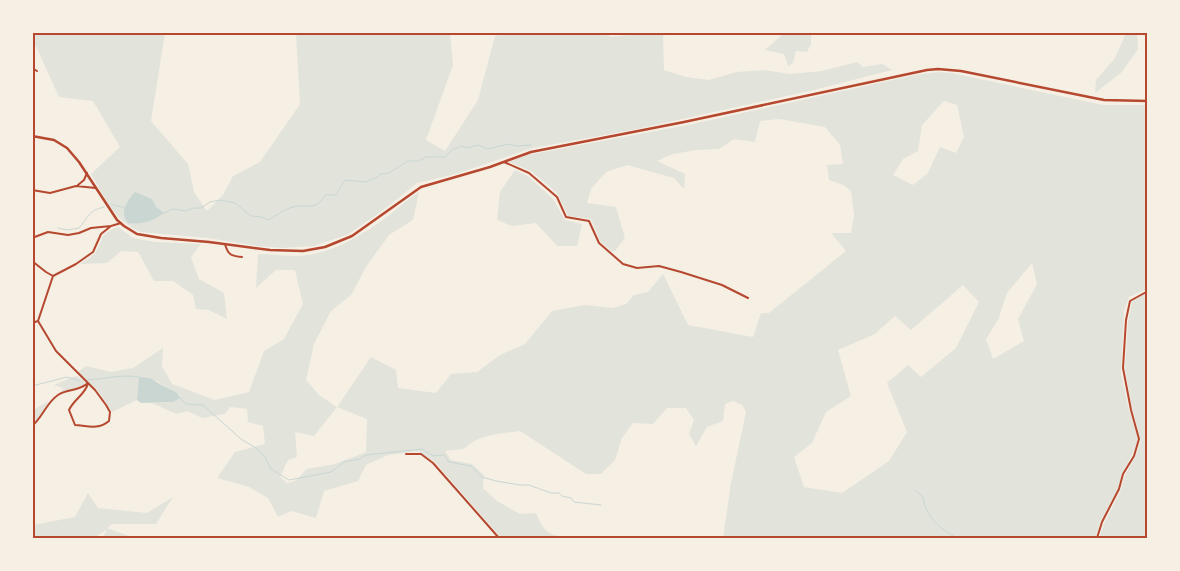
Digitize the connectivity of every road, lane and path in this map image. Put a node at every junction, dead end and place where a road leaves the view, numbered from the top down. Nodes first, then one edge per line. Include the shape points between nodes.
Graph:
1 (32, 68) edge
2 (37, 71) dead end
3 (1148, 101) edge
4 (32, 136) edge
5 (504, 162) junction
6 (87, 174) junction
7 (76, 186) junction
8 (96, 188) junction
9 (32, 190) edge
10 (121, 223) junction
11 (111, 226) junction
12 (32, 238) edge
13 (225, 244) junction
14 (242, 257) dead end
15 (32, 261) edge
16 (53, 276) junction
17 (1148, 291) edge
18 (748, 298) dead end
19 (38, 321) junction
20 (32, 323) edge
21 (88, 383) junction
22 (32, 426) edge
23 (406, 454) dead end
24 (499, 538) edge
25 (1097, 538) edge

1 - 2 street
3 - 5 street via 1104,100 938,69 531,152
4 - 6 street via 64,145
5 - 13 street via 418,188 357,234 325,247 284,251
5 - 18 street via 529,173 557,197 566,217 589,221 599,243 623,264 637,268 659,266 722,285
6 - 7 street
6 - 8 street
7 - 8 street
7 - 9 street via 50,193
8 - 10 street
10 - 11 street
10 - 13 street via 141,235
11 - 12 street via 68,235 48,232
11 - 16 street via 102,234 93,252
13 - 14 street via 232,256
15 - 16 street
16 - 19 street
17 - 25 street via 1130,301 1123,358 1124,382 1139,440
19 - 20 street
19 - 21 street via 56,351
21 - 21 street via 87,390 72,403 70,410 75,425 102,426 109,422 110,412
21 - 22 street via 81,389 59,394
23 - 24 street via 421,454 433,463

